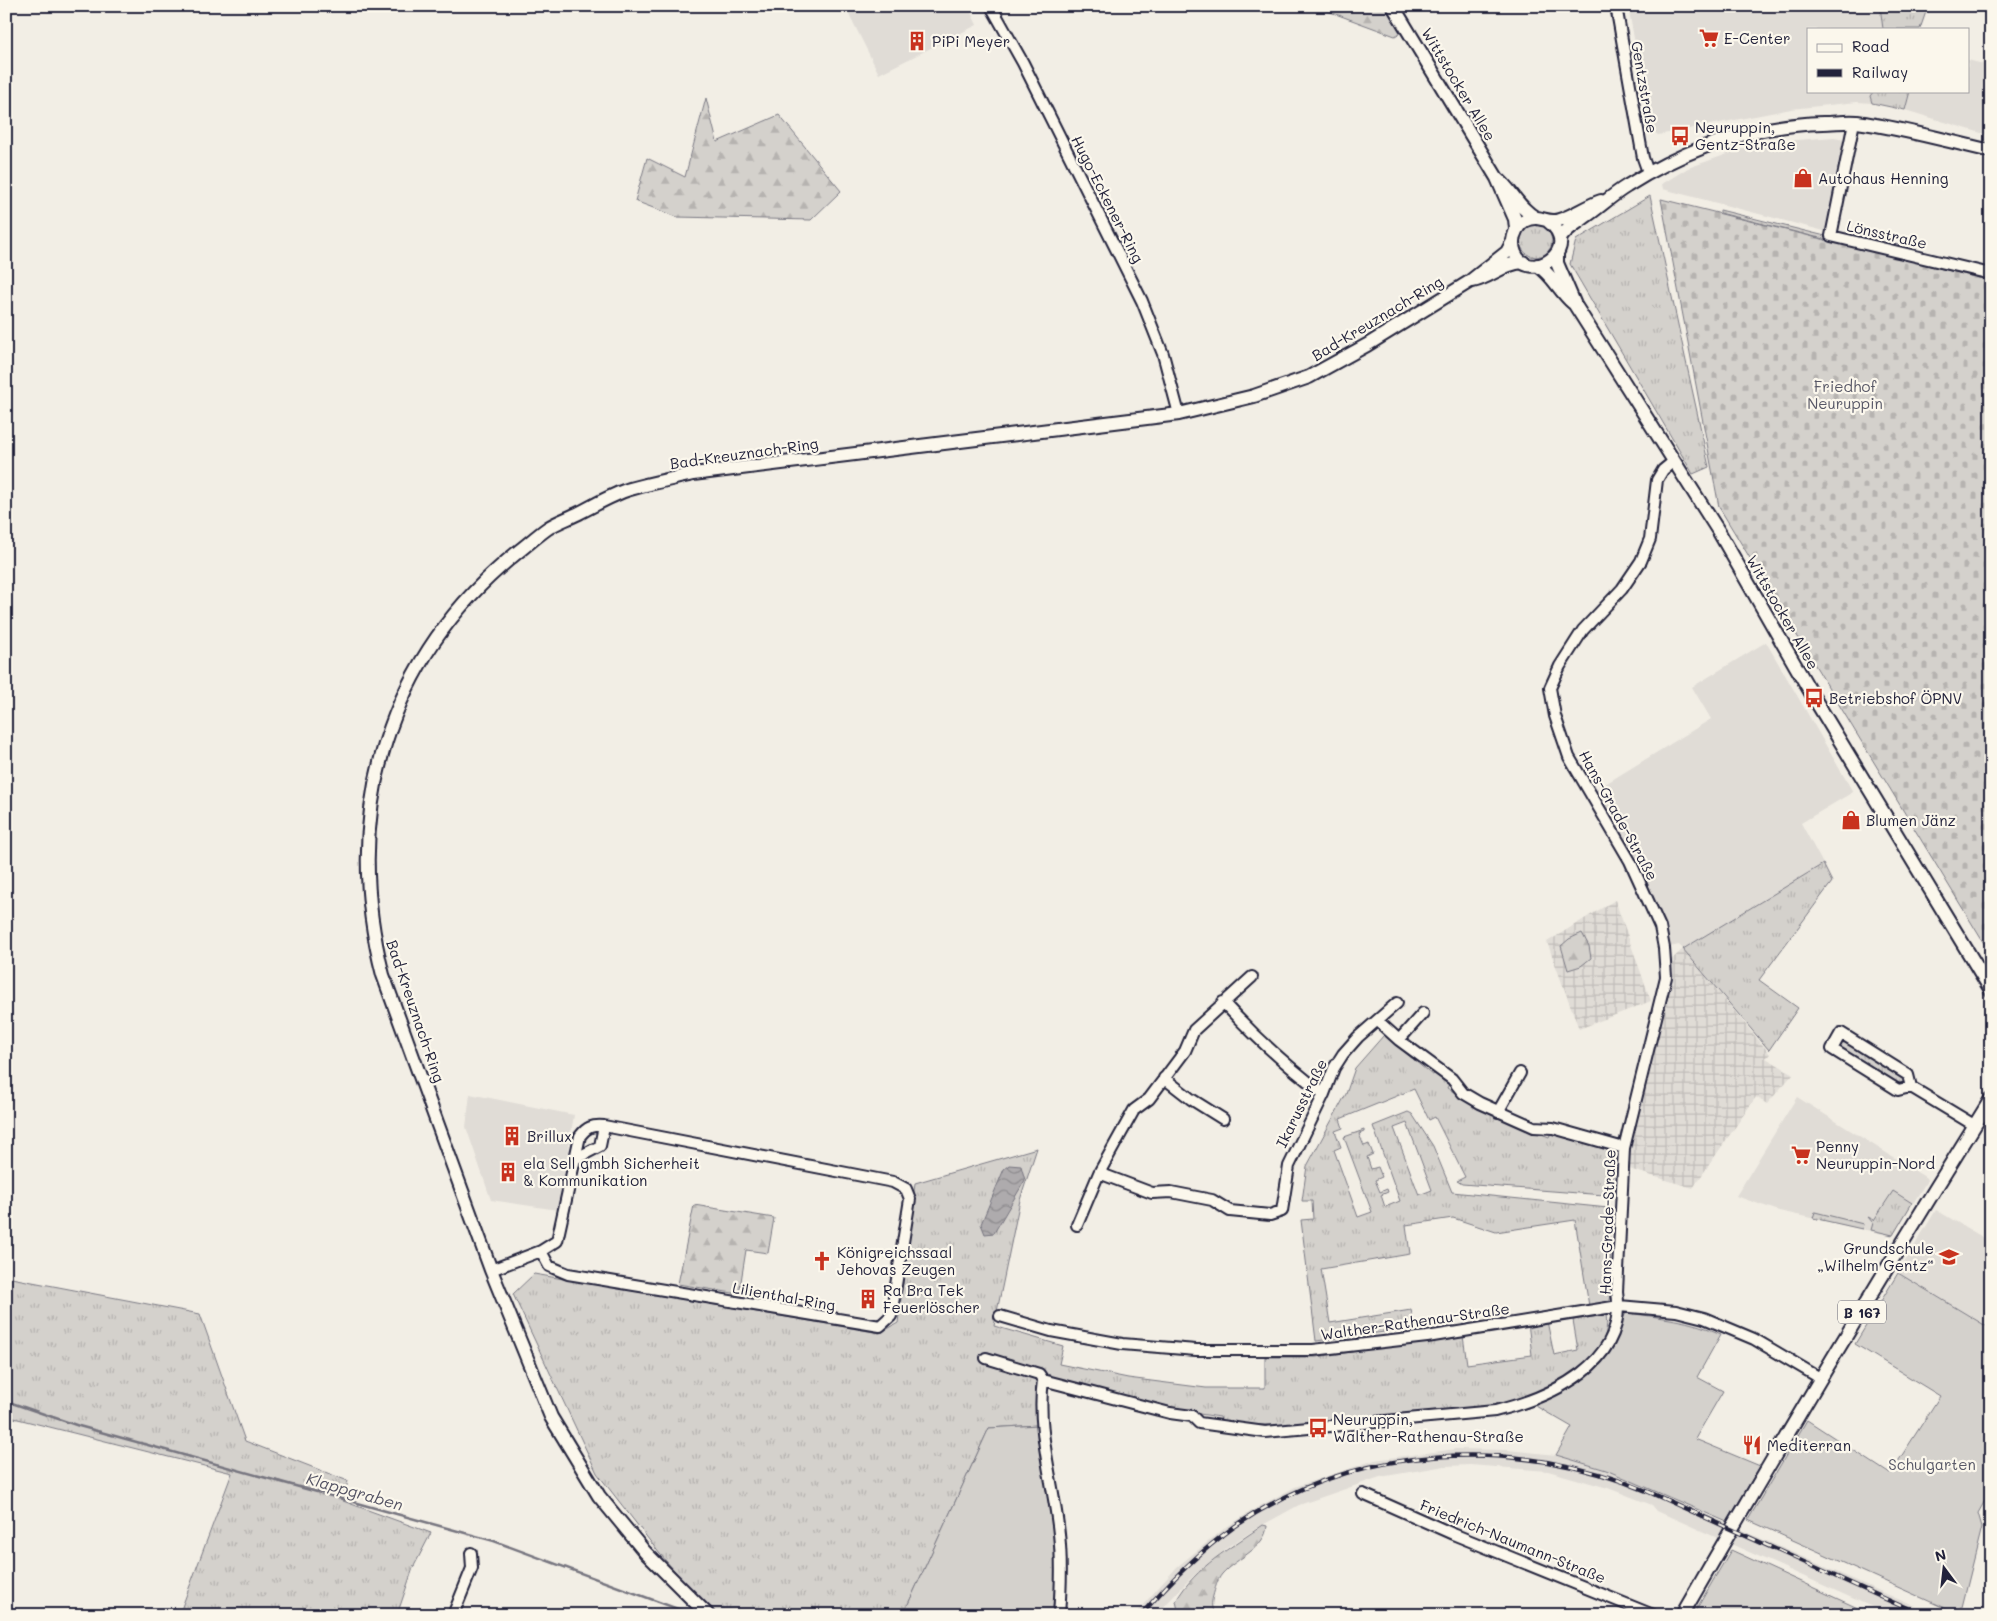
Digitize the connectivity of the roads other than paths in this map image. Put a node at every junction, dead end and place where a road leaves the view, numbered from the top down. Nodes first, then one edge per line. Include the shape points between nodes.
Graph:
1 (991, 6) edge
2 (1393, 6) edge
3 (1616, 6) edge
4 (1854, 122) junction
5 (1991, 151) edge
6 (1648, 172) junction
7 (1497, 178) junction
8 (1606, 199) junction
9 (1542, 220) junction
10 (1516, 228) junction
11 (1560, 239) junction
12 (1512, 243) junction
13 (1557, 254) junction
14 (1523, 262) junction
15 (1537, 266) junction
16 (1991, 274) edge
17 (1469, 282) junction
18 (1575, 305) junction
19 (1179, 414) junction
20 (1674, 462) junction
21 (1252, 978) dead end
22 (1991, 990) edge
23 (1223, 1002) junction
24 (1397, 1003) dead end
25 (1423, 1013) dead end
26 (1378, 1021) junction
27 (1399, 1040) junction
28 (1520, 1073) dead end
29 (1164, 1078) junction
30 (1911, 1087) junction
31 (1324, 1094) junction
32 (1991, 1098) edge
33 (1498, 1112) junction
34 (1223, 1119) dead end
35 (1974, 1125) junction
36 (604, 1126) junction
37 (1624, 1148) junction
38 (577, 1158) junction
39 (1099, 1173) junction
40 (1077, 1225) dead end
41 (541, 1251) junction
42 (491, 1270) junction
43 (1619, 1306) junction
44 (1000, 1316) dead end
45 (986, 1358) dead end
46 (1820, 1378) junction
47 (1043, 1380) junction
48 (1363, 1494) dead end
49 (471, 1553) dead end
50 (453, 1615) edge
51 (708, 1615) edge
52 (1059, 1615) edge
53 (1653, 1615) edge
54 (1682, 1615) edge

1 - 19 street, Hugo-Eckener-Ring via 1023,63 1142,301 1163,354
2 - 7 main road, Wittstocker Allee
3 - 6 street, Gentzstraße
4 - 5 main road
4 - 6 main road via 1794,125 1751,132 1683,155
4 - 16 street, Lönsstraße via 1831,236
6 - 8 main road
7 - 9 main road via 1511,190 1527,213
7 - 10 main road via 1516,219
8 - 9 main road via 1558,221
8 - 11 main road via 1571,226
9 - 10 main road via 1528,219
9 - 11 main road via 1556,227
10 - 12 main road
11 - 13 main road, Wittstocker Allee
12 - 14 main road via 1517,258
12 - 17 main road, Bad-Kreuznach-Ring via 1507,252
13 - 15 main road via 1546,264
13 - 18 main road, Wittstocker Allee via 1557,263
14 - 15 main road, Wittstocker Allee
14 - 17 main road, Bad-Kreuznach-Ring via 1513,263
15 - 18 main road, Wittstocker Allee via 1552,276
17 - 19 main road, Bad-Kreuznach-Ring via 1309,377 1254,396
18 - 20 main road, Wittstocker Allee
19 - 42 main road, Bad-Kreuznach-Ring via 693,474 629,489 549,527 495,570 451,617 414,670 385,739 370,807 367,877 373,936 383,975
20 - 22 main road, Wittstocker Allee via 1719,532 1804,681
20 - 37 street, Hans-Grade-Straße via 1663,470 1657,480 1650,539 1641,561 1622,589 1583,630 1550,688 1555,716 1569,757 1630,861 1664,942 1666,977
21 - 23 street
23 - 29 street via 1194,1030 1185,1052
23 - 31 street via 1284,1063
24 - 26 street, Ikarusstraße
25 - 27 street
26 - 27 street
26 - 31 street, Ikarusstraße via 1342,1054
27 - 33 street via 1452,1079 1463,1093
28 - 33 street
29 - 34 street
29 - 39 street via 1149,1099 1134,1110
30 - 30 street via 1908,1075 1841,1033 1832,1049 1898,1090
30 - 35 street
31 - 39 street, Ikarusstraße via 1289,1166 1282,1211 1270,1215 1230,1211 1212,1200 1171,1192 1152,1193
32 - 35 main road, B 167
33 - 37 street via 1534,1127 1553,1128
35 - 46 main road, B 167
36 - 38 street via 600,1146
36 - 38 street via 587,1128 580,1136
36 - 41 street, Lilienthal-Ring via 893,1182 906,1189 910,1199 892,1316 880,1326 568,1274 549,1266
37 - 43 street, Hans-Grade-Straße
38 - 41 street via 557,1241
39 - 40 street
41 - 42 street
42 - 51 main road, Bad-Kreuznach-Ring via 551,1417 599,1496 645,1552
43 - 44 street, Walther-Rathenau-Straße via 1427,1337 1313,1350 1196,1350 1122,1344 1052,1331
43 - 46 street, Walther-Rathenau-Straße via 1704,1318 1754,1340
43 - 47 street, Hans-Grade-Straße via 1614,1328 1602,1353 1581,1373 1559,1390 1495,1411 1266,1432 1199,1423 1192,1416
45 - 47 street, Hans-Grade-Straße via 1039,1374
46 - 54 main road, B 167
47 - 52 street via 1041,1421 1059,1534
48 - 53 street, Friedrich-Naumann-Straße
49 - 50 street via 472,1568

